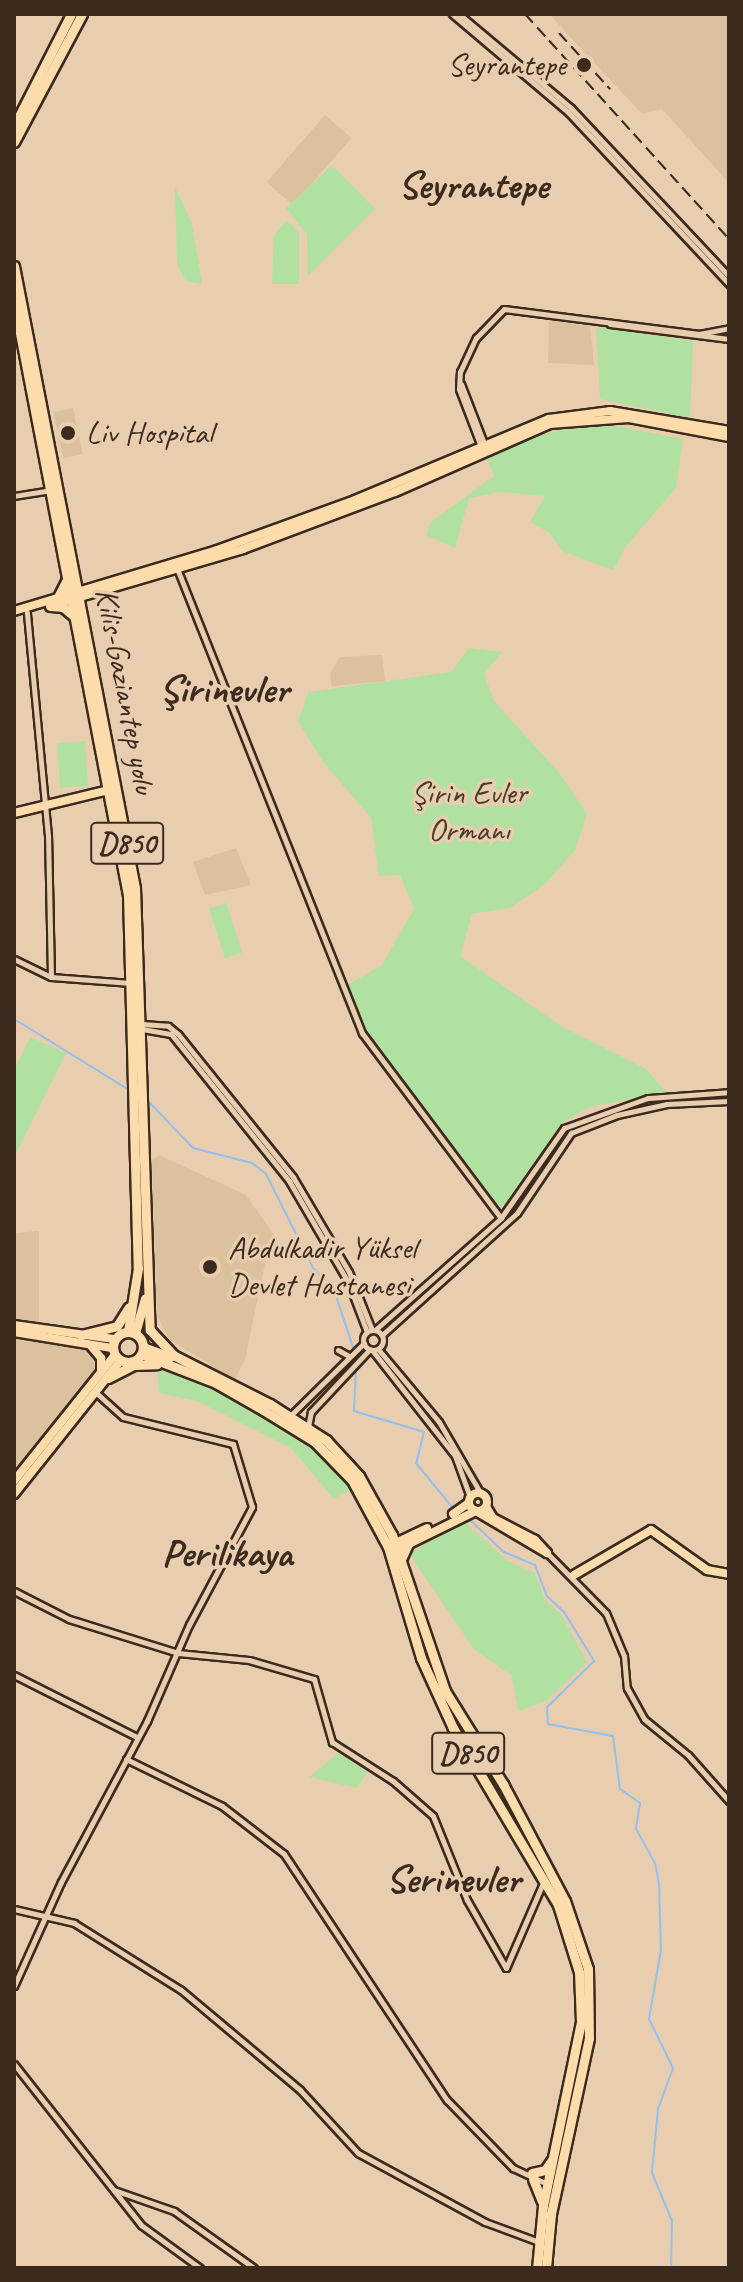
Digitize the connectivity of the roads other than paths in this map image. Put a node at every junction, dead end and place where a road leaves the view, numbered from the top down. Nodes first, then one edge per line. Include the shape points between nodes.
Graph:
1 (71, 14) edge
2 (82, 14) edge
3 (452, 14) edge
4 (459, 14) edge
5 (14, 126) edge
6 (14, 142) edge
7 (14, 266) edge
8 (729, 276) edge
9 (729, 284) edge
10 (14, 302) edge
11 (605, 322) junction
12 (729, 328) edge
13 (729, 339) edge
14 (726, 434) edge
15 (484, 447) junction
16 (51, 490) junction
17 (14, 496) edge
18 (176, 566) junction
19 (72, 577) junction
20 (80, 593) junction
21 (58, 597) junction
22 (50, 606) junction
23 (27, 612) junction
24 (14, 614) edge
25 (79, 616) junction
26 (108, 790) junction
27 (46, 807) junction
28 (14, 813) edge
29 (14, 959) edge
30 (51, 977) junction
31 (132, 983) junction
32 (142, 1027) junction
33 (139, 1076) junction
34 (729, 1092) edge
35 (729, 1101) edge
36 (139, 1105) junction
37 (501, 1218) junction
38 (147, 1289) junction
39 (135, 1293) junction
40 (14, 1325) edge
41 (371, 1331) junction
42 (14, 1332) edge
43 (132, 1332) junction
44 (382, 1335) junction
45 (84, 1339) junction
46 (361, 1346) junction
47 (373, 1349) junction
48 (338, 1350) dead end
49 (116, 1351) junction
50 (142, 1351) junction
51 (350, 1356) junction
52 (185, 1362) junction
53 (175, 1367) junction
54 (104, 1375) junction
55 (96, 1393) junction
56 (289, 1416) junction
57 (308, 1428) junction
58 (14, 1481) edge
59 (14, 1494) edge
60 (481, 1494) junction
61 (469, 1500) junction
62 (486, 1507) junction
63 (476, 1511) junction
64 (407, 1542) junction
65 (394, 1548) junction
66 (547, 1553) junction
67 (729, 1574) edge
68 (574, 1575) junction
69 (14, 1591) edge
70 (178, 1653) junction
71 (14, 1675) edge
72 (137, 1737) junction
73 (126, 1759) junction
74 (729, 1801) edge
75 (545, 1879) junction
76 (14, 1909) edge
77 (48, 1916) junction
78 (14, 1986) edge
79 (14, 2064) edge
80 (554, 2158) junction
81 (532, 2176) junction
82 (553, 2182) junction
83 (113, 2189) junction
84 (543, 2206) junction
85 (539, 2242) junction
86 (539, 2267) edge
87 (200, 2268) edge
88 (254, 2268) edge

1 - 5 highway
2 - 6 highway
3 - 9 street via 568,112
4 - 8 street via 571,108
7 - 19 highway, Kilis-Gaziantep yolu / D850
10 - 16 highway, Kilis-Gaziantep yolu / D850
11 - 12 street via 699,334
11 - 13 street
11 - 15 street via 504,309 476,338 459,380
14 - 15 main road via 629,418 588,418 550,424
15 - 18 main road via 395,492
16 - 17 street
16 - 19 highway, Kilis-Gaziantep yolu / D850
18 - 20 main road
18 - 37 street via 362,1033
19 - 20 highway, Kilis-Gaziantep yolu / D850
19 - 20 highway
19 - 21 highway
20 - 21 main road
20 - 22 main road
20 - 25 highway, Kilis-Gaziantep yolu / D850
20 - 25 highway
21 - 24 main road
22 - 23 main road
22 - 25 highway
23 - 24 main road
23 - 27 street
25 - 26 highway, Kilis-Gaziantep yolu / D850
25 - 32 highway, Kilis-Gaziantep yolu / D850 via 135,888
26 - 27 main road
26 - 31 highway, Kilis-Gaziantep yolu / D850 via 128,895
27 - 28 main road
27 - 30 street
29 - 30 street
30 - 31 street
31 - 33 highway, Kilis-Gaziantep yolu / D850
32 - 33 highway, Kilis-Gaziantep yolu / D850
32 - 41 street via 171,1034 289,1181
33 - 36 highway, Kilis-Gaziantep yolu / D850
34 - 37 street via 648,1098 564,1128
35 - 44 street via 667,1104 571,1133 517,1213
36 - 38 highway, Kilis-Gaziantep yolu / D850
36 - 39 highway, Kilis-Gaziantep yolu / D850
37 - 41 street
38 - 43 highway
38 - 52 highway, Kilis-Gaziantep yolu / D850 via 148,1323 157,1341
39 - 43 highway, Kilis-Gaziantep yolu / D850
39 - 45 highway via 117,1326
40 - 45 main road
41 - 44 street
41 - 46 street
42 - 45 main road
43 - 49 highway
43 - 50 highway
44 - 47 street
45 - 49 main road
45 - 54 main road via 98,1351
46 - 47 street
46 - 51 street
47 - 57 street via 311,1412
47 - 60 street via 439,1422
47 - 61 street via 455,1456
48 - 51 street
49 - 50 highway via 134,1361
49 - 54 main road
50 - 52 highway, D850
50 - 53 highway, D850
51 - 56 street via 302,1409
52 - 56 highway, D850
53 - 54 highway via 133,1365
53 - 65 highway, D850 via 239,1396 326,1451 360,1490
54 - 55 main road
54 - 58 main road
55 - 59 main road
55 - 70 street via 123,1417 233,1444 252,1494 252,1507
56 - 57 highway, D850
57 - 65 highway, D850 via 359,1476
60 - 61 main road
60 - 62 main road
61 - 63 main road
61 - 64 main road
62 - 63 main road
62 - 66 main road via 493,1518 535,1540
63 - 64 main road
63 - 66 main road
64 - 65 highway
64 - 65 highway
65 - 75 highway, D850 via 421,1658 453,1728
65 - 82 highway, D850 via 445,1691 550,1869 588,1969 589,2038
66 - 68 street
67 - 68 main road via 707,1570 651,1530
68 - 74 street via 606,1613 624,1656 627,1688 644,1719 688,1755
69 - 70 street via 69,1619
70 - 72 street
70 - 75 street via 249,1660 314,1679 327,1736 433,1816 467,1900 506,1968
71 - 72 street
72 - 73 street
73 - 77 street
73 - 81 street via 222,1806 284,1854 447,2100 513,2168
75 - 80 highway, D850 via 571,1938 582,1995 580,2041
76 - 77 street
77 - 78 street
77 - 85 street via 74,1923 181,1990 300,2090 358,2153 485,2222
79 - 83 street
80 - 81 highway
80 - 82 highway, D850
81 - 82 street
81 - 84 highway
82 - 84 highway, D850
82 - 86 highway, D850
83 - 87 street via 141,2225
83 - 88 street via 174,2211
84 - 85 highway, D850
85 - 86 highway, D850

